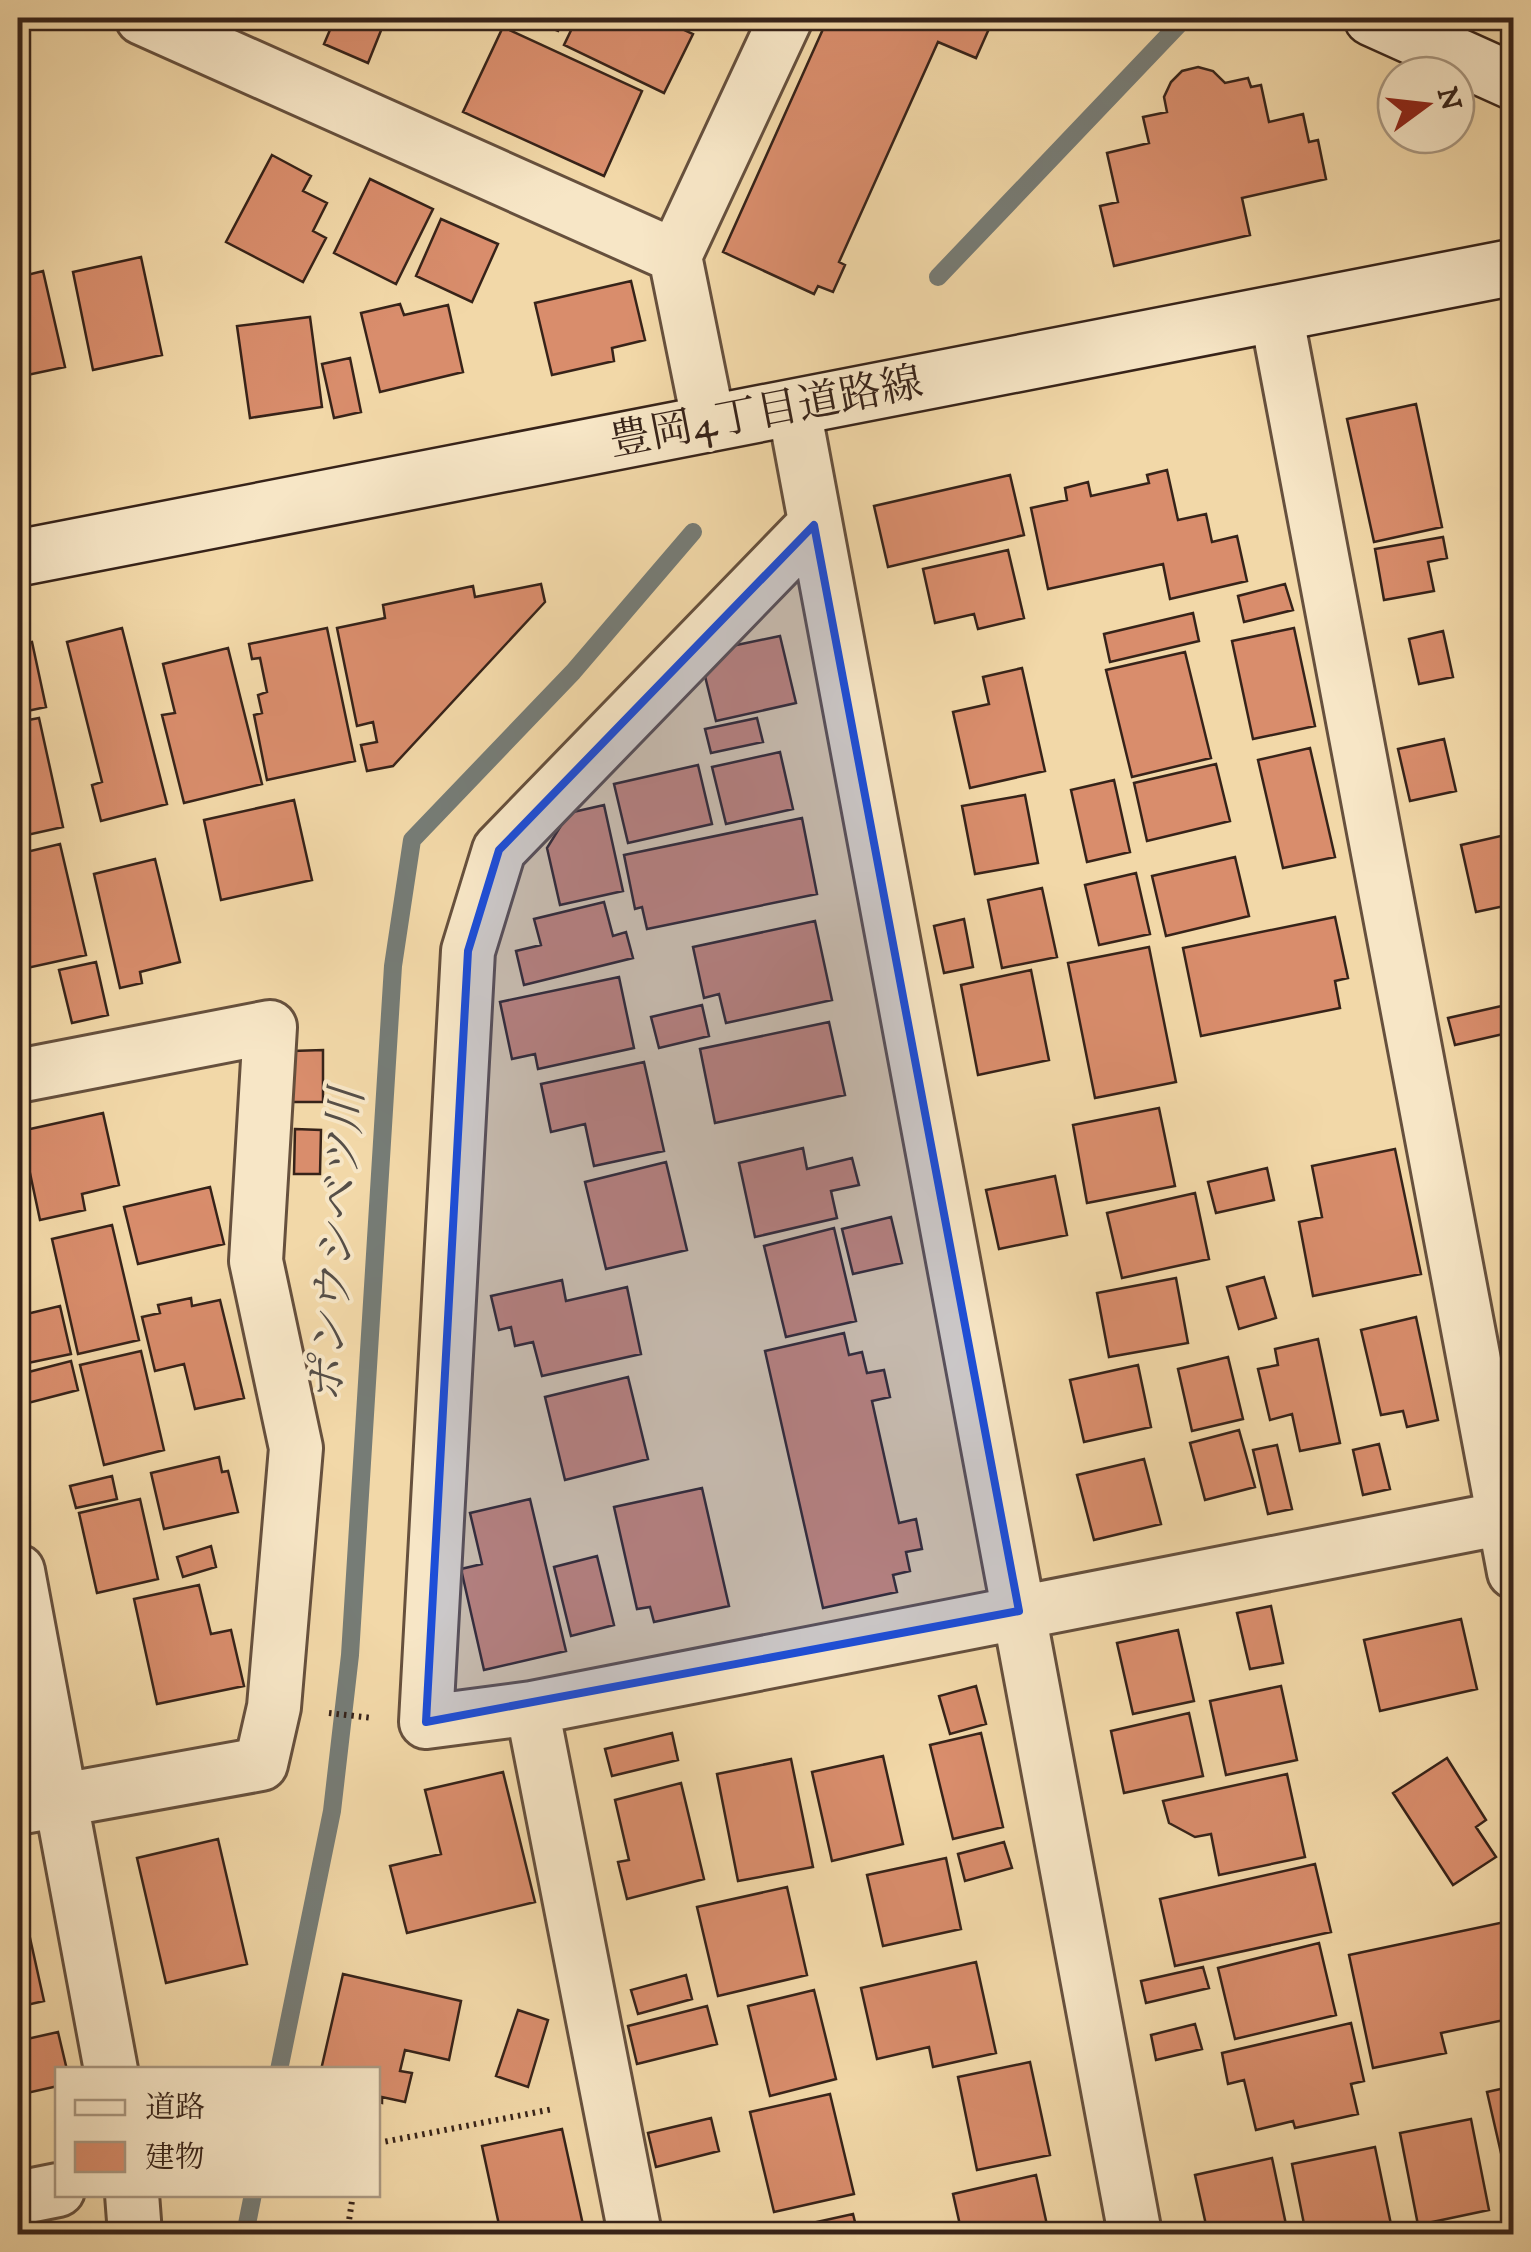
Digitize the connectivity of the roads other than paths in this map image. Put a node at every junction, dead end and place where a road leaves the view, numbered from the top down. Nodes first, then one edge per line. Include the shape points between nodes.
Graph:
1 (142, 18) edge
2 (786, 18) edge
3 (1372, 18) edge
4 (1514, 82) edge
5 (675, 256) junction
6 (1514, 267) edge
7 (1276, 313) junction
8 (794, 409) junction
9 (708, 424) junction
10 (814, 525) junction
11 (18, 558) edge
12 (18, 1076) edge
13 (1504, 1518) junction
14 (18, 1571) edge
15 (1514, 1572) edge
16 (1020, 1612) junction
17 (532, 1708) junction
18 (40, 1804) edge
19 (110, 2067) edge
20 (55, 2191) edge
21 (132, 2197) edge
22 (18, 2198) edge
23 (136, 2234) edge
24 (636, 2234) edge
25 (1135, 2234) edge

1 - 5 street
2 - 5 street
3 - 4 street
5 - 9 street
6 - 7 street, 豊岡4丁目道路線
7 - 8 street, 豊岡4丁目道路線
7 - 13 street
8 - 9 street, 豊岡4丁目道路線
8 - 10 street
9 - 11 street, 豊岡4丁目道路線
10 - 16 street
10 - 17 street via 499,850 468,950 426,1722
12 - 18 street via 270,1027 256,1261 296,1448 274,1707 261,1764
13 - 15 street
13 - 16 street
14 - 18 street
16 - 17 street
16 - 25 street
17 - 24 street
18 - 19 street
20 - 22 street
21 - 23 street

